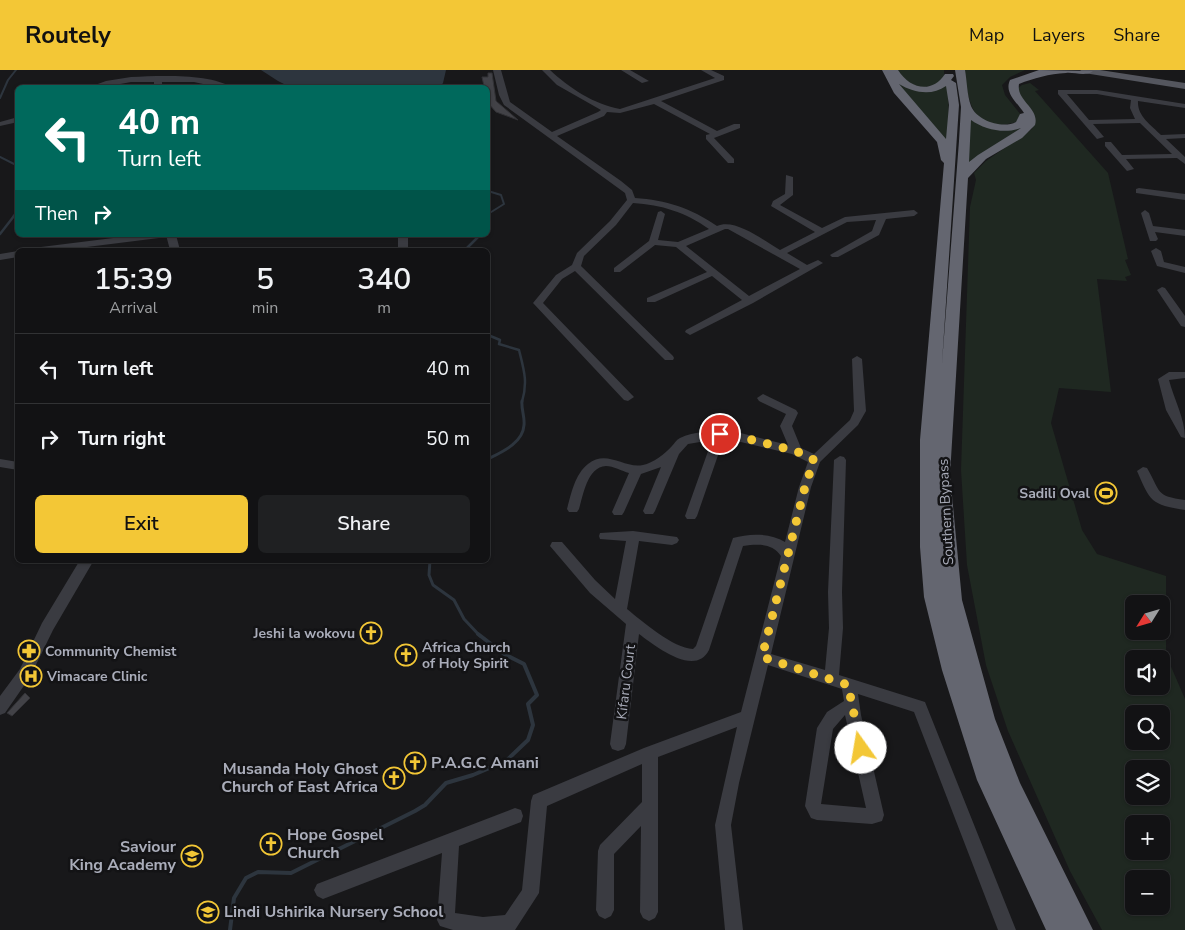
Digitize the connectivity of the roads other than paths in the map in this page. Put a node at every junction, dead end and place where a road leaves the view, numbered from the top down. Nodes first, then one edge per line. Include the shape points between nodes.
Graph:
1 (498, 70) edge
2 (546, 70) edge
3 (625, 70) edge
4 (705, 70) edge
5 (887, 70) edge
6 (893, 70) edge
7 (1030, 70) edge
8 (1065, 70) edge
9 (1070, 70) edge
10 (1086, 70) edge
11 (1116, 70) edge
12 (953, 72) edge
13 (1185, 80) edge
14 (645, 81) dead end
15 (157, 84) edge
16 (102, 85) edge
17 (222, 85) edge
18 (1185, 86) edge
19 (1135, 98) junction
20 (655, 101) junction
21 (1185, 106) edge
22 (966, 107) junction
23 (605, 109) junction
24 (15, 120) edge
25 (1141, 121) junction
26 (1088, 122) junction
27 (0, 124) edge
28 (737, 126) dead end
29 (717, 134) junction
30 (552, 135) junction
31 (1185, 136) edge
32 (1100, 137) dead end
33 (1160, 137) junction
34 (1108, 144) dead end
35 (1178, 156) junction
36 (1120, 157) junction
37 (731, 160) dead end
38 (1185, 162) edge
39 (1130, 168) dead end
40 (789, 177) dead end
41 (956, 177) junction
42 (1139, 192) dead end
43 (1185, 197) edge
44 (631, 200) junction
45 (914, 213) dead end
46 (1145, 213) dead end
47 (661, 214) dead end
48 (882, 216) junction
49 (1149, 228) junction
50 (715, 229) junction
51 (820, 231) junction
52 (1185, 233) edge
53 (143, 237) edge
54 (1152, 239) dead end
55 (653, 242) junction
56 (679, 245) junction
57 (58, 248) edge
58 (1156, 251) dead end
59 (780, 253) junction
60 (15, 254) edge
61 (835, 255) dead end
62 (0, 257) edge
63 (818, 263) dead end
64 (576, 266) junction
65 (808, 269) junction
66 (617, 270) dead end
67 (1185, 270) edge
68 (712, 273) junction
69 (1162, 290) dead end
70 (651, 300) dead end
71 (749, 301) junction
72 (1185, 324) edge
73 (690, 332) dead end
74 (669, 358) dead end
75 (857, 360) dead end
76 (1185, 375) edge
77 (628, 397) dead end
78 (763, 398) dead end
79 (720, 434) junction
80 (1185, 434) edge
81 (796, 451) junction
82 (673, 453) junction
83 (814, 460) junction
84 (840, 460) dead end
85 (0, 463) edge
86 (15, 466) edge
87 (637, 470) junction
88 (1143, 471) dead end
89 (1185, 505) edge
90 (573, 509) dead end
91 (649, 511) dead end
92 (618, 512) dead end
93 (690, 516) dead end
94 (605, 536) dead end
95 (633, 536) junction
96 (672, 540) dead end
97 (557, 546) dead end
98 (788, 556) junction
99 (85, 563) edge
100 (620, 611) junction
101 (634, 621) junction
102 (762, 657) junction
103 (831, 680) junction
104 (848, 685) junction
105 (851, 705) junction
106 (0, 708) edge
107 (747, 717) junction
108 (618, 744) dead end
109 (650, 753) junction
110 (650, 805) junction
111 (515, 816) dead end
112 (450, 842) junction
113 (323, 890) dead end
114 (605, 910) dead end
115 (649, 912) dead end
116 (734, 930) edge
117 (1007, 930) edge
118 (1059, 930) edge
119 (1080, 930) edge

1 - 30 street via 507,103
2 - 23 street via 560,83
3 - 14 street
4 - 20 street via 721,78
5 - 41 highway via 898,91 942,141
6 - 12 highway via 901,82 922,89 943,86
7 - 22 highway via 1009,80 1005,88 1024,115 1019,126 1004,128 990,125 978,120
8 - 41 highway via 1014,82 1014,92 1031,120 1029,126
9 - 10 highway
10 - 18 main road
11 - 13 main road
12 - 22 highway, Southern Bypass
12 - 41 highway, Southern Bypass
15 - 16 street via 117,81
15 - 17 street via 189,78
19 - 21 street
19 - 25 street via 1134,111
19 - 26 street via 1097,92 1061,92
20 - 23 street via 620,111
20 - 29 street
22 - 41 highway, Southern Bypass
23 - 30 street via 601,114
24 - 27 street
25 - 26 street
25 - 33 street
26 - 32 street
28 - 29 street
29 - 37 street via 709,138
30 - 44 street via 618,182 629,192
31 - 33 street
33 - 35 street
34 - 36 street
35 - 36 street
35 - 38 street
36 - 39 street
40 - 51 street via 789,195 775,206
41 - 118 highway, Southern Bypass via 928,440 929,547 934,597 952,670 988,780
41 - 119 highway, Southern Bypass via 941,475 952,600 984,719 1008,780
42 - 43 street
44 - 50 street via 671,204
44 - 64 street via 613,223 580,254
45 - 48 street
46 - 49 street
47 - 55 street
48 - 51 street via 845,220
48 - 61 street via 878,230 872,236
49 - 52 street
49 - 54 street
50 - 56 street
50 - 59 street via 733,226
51 - 59 street
53 - 57 street
55 - 56 street
55 - 66 street
56 - 68 street
58 - 67 street via 1160,264
59 - 65 street
60 - 62 street
63 - 65 street
64 - 74 street
64 - 77 street via 559,277 538,303
65 - 71 street
68 - 70 street
68 - 71 street
69 - 72 street
71 - 73 street
75 - 83 street via 860,411 854,422
76 - 80 street via 1169,375 1163,379 1172,410
78 - 81 street via 792,413 786,426
79 - 81 street
79 - 82 street via 683,441
79 - 93 street
81 - 83 street
82 - 87 street via 652,466
82 - 91 street
83 - 98 street
84 - 103 street via 836,628
85 - 86 street
87 - 90 street via 612,462 592,467
87 - 92 street
88 - 89 street via 1156,498 1164,503
94 - 95 street
95 - 96 street
95 - 100 street
97 - 100 street via 595,589
98 - 101 street via 774,542 748,539 738,542 702,650 696,655 679,653 666,646
98 - 102 street
99 - 106 street via 47,627 24,674
100 - 101 street
101 - 108 street, Kifaru Court
102 - 103 street
102 - 107 street
103 - 104 street
104 - 105 street
104 - 117 street via 920,708
105 - 105 street via 876,815 872,816 817,812 813,806 825,728 830,717
107 - 109 street
107 - 116 street via 723,824
109 - 110 street
109 - 112 street via 539,801 530,893 510,923 483,926 446,920
110 - 114 street via 606,851
110 - 115 street
111 - 112 street
112 - 113 street

